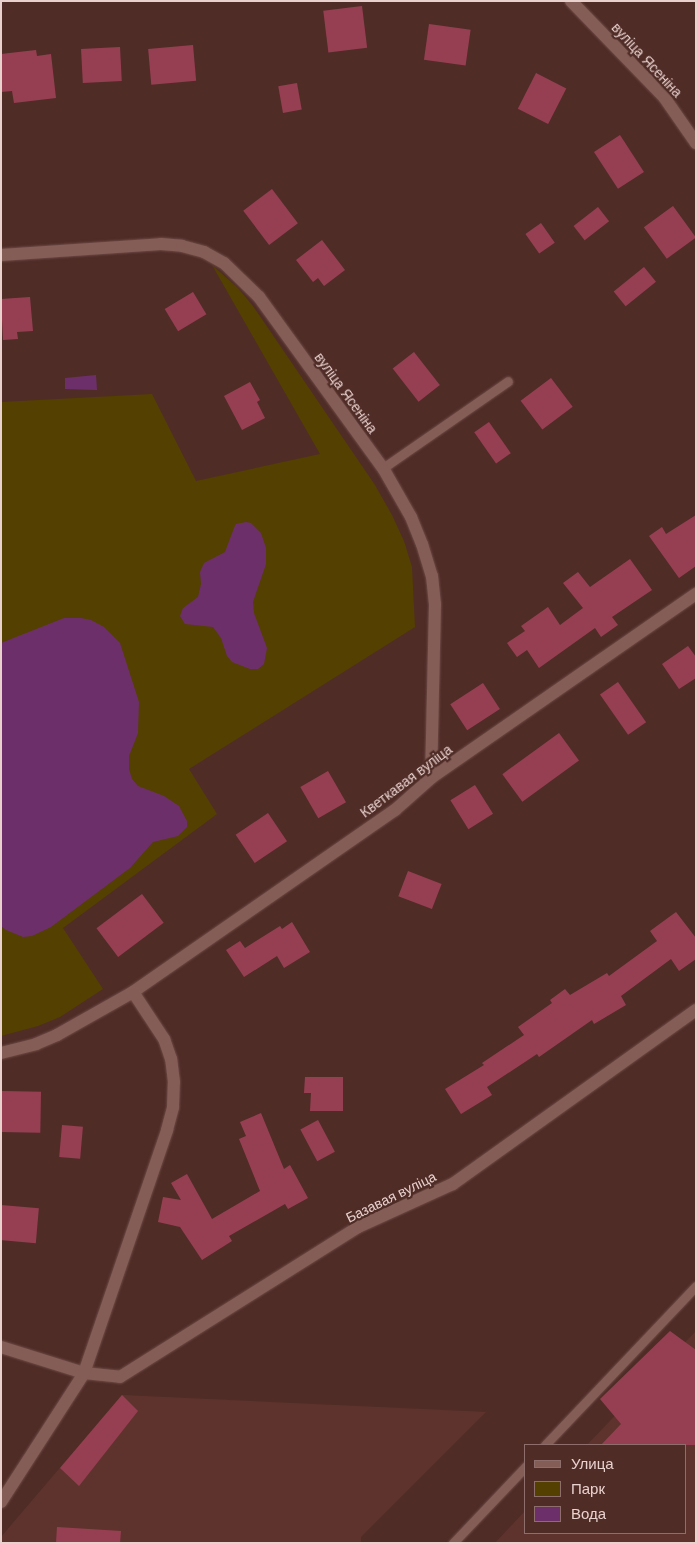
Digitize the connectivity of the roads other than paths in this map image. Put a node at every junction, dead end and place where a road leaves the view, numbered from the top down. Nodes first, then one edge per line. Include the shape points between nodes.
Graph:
1 (571, 1) edge
2 (696, 143) edge
3 (1, 255) edge
4 (508, 381) dead end
5 (383, 468) junction
6 (696, 594) edge
7 (431, 778) junction
8 (133, 992) junction
9 (696, 1010) edge
10 (1, 1053) edge
11 (696, 1286) edge
12 (1, 1347) edge
13 (84, 1373) junction
14 (546, 1444) edge
15 (524, 1468) edge
16 (1, 1502) edge
17 (453, 1543) edge

1 - 2 street, вуліца Ясеніна via 664,97
3 - 5 street, вуліца Ясеніна via 161,244 204,252 224,263 259,297
4 - 5 lane
5 - 7 street, вуліца Ясеніна via 411,518 432,576 435,631
6 - 7 street, Кветкавая вуліца
7 - 8 street, Кветкавая вуліца via 395,810
8 - 10 street, Кветкавая вуліца via 58,1034 36,1044
8 - 13 street via 166,1046 174,1082 172,1107
9 - 13 street, Базавая вуліца via 453,1184 358,1227 120,1377
11 - 14 lane
12 - 13 street, Базавая вуліца
13 - 16 street
15 - 17 lane

